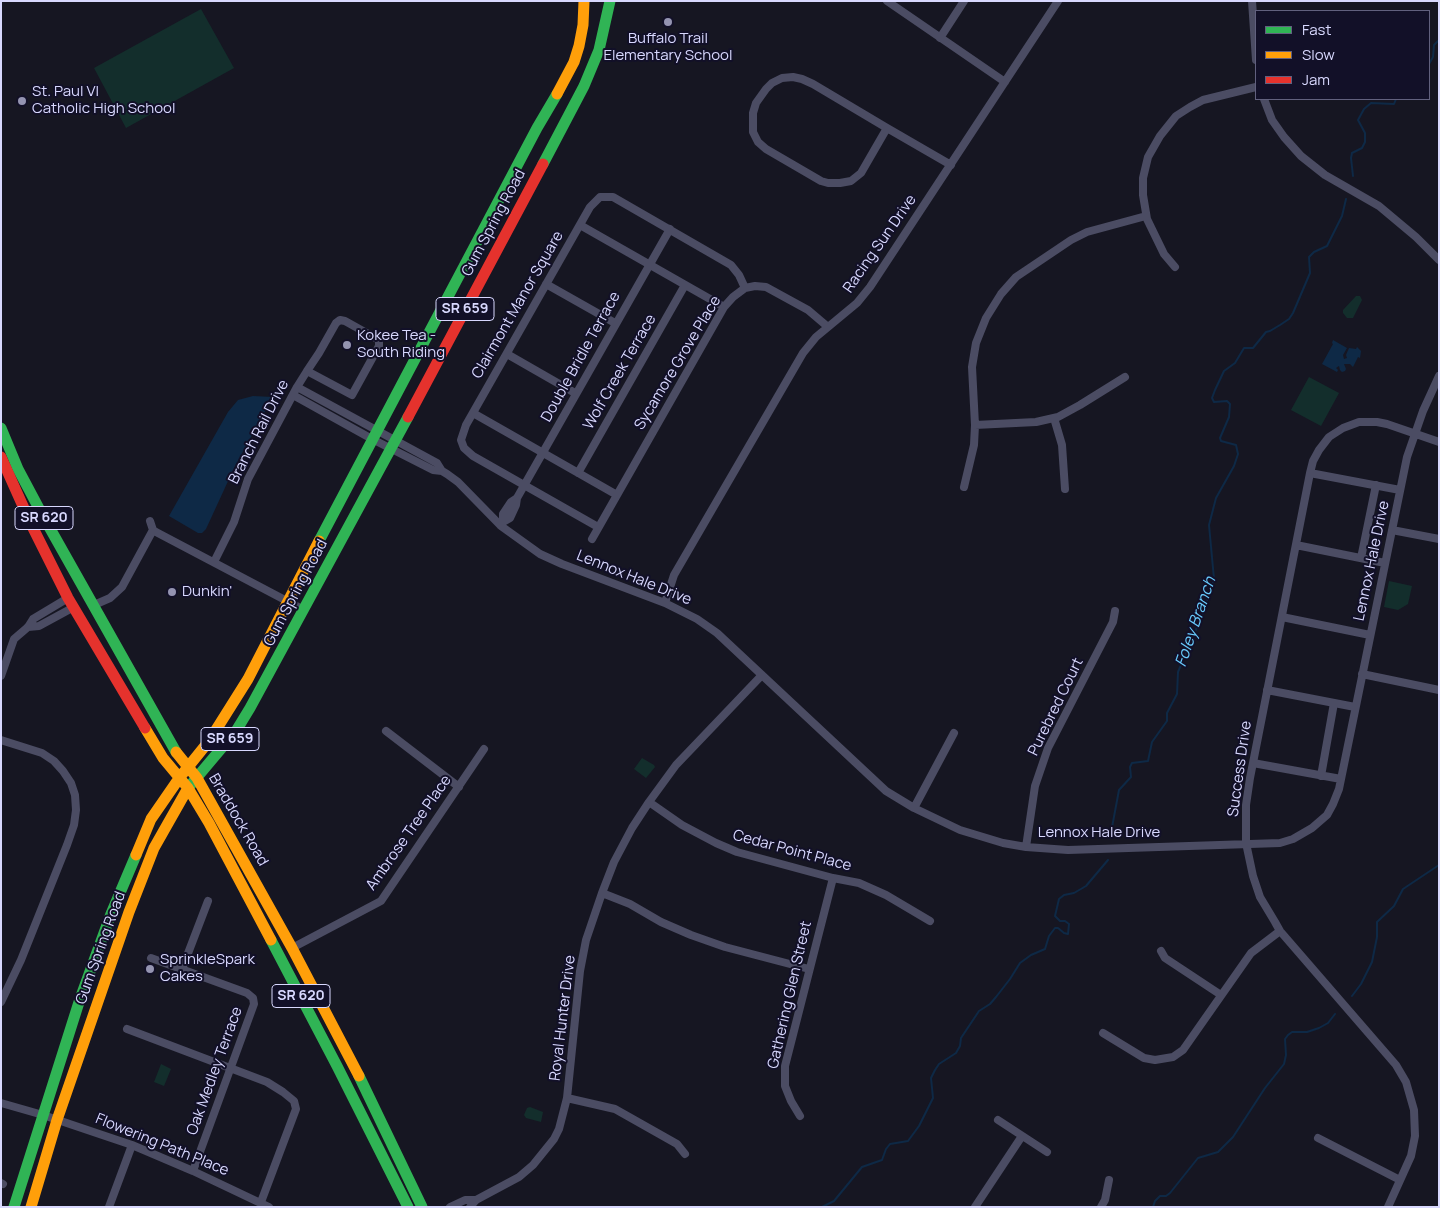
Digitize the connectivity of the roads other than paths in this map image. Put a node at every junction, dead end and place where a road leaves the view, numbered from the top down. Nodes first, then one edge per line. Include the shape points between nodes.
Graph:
1 (584, 1) edge
2 (610, 1) edge
3 (887, 1) edge
4 (964, 1) edge
5 (1058, 1) edge
6 (1252, 1) edge
7 (940, 38) junction
8 (1255, 45) edge
9 (1005, 82) junction
10 (1255, 87) edge
11 (1264, 100) edge
12 (887, 128) junction
13 (950, 165) junction
14 (1146, 216) junction
15 (580, 225) junction
16 (670, 229) junction
17 (1439, 260) edge
18 (649, 264) junction
19 (1175, 267) dead end
20 (546, 284) junction
21 (685, 285) junction
22 (745, 288) junction
23 (724, 307) junction
24 (615, 323) junction
25 (828, 327) junction
26 (506, 354) junction
27 (307, 371) junction
28 (1439, 376) edge
29 (1125, 377) dead end
30 (295, 391) junction
31 (575, 393) junction
32 (472, 413) junction
33 (1054, 418) junction
34 (975, 425) junction
35 (1, 428) edge
36 (1414, 433) junction
37 (375, 435) junction
38 (1439, 442) edge
39 (393, 444) junction
40 (542, 453) junction
41 (1, 457) edge
42 (578, 473) junction
43 (1310, 473) junction
44 (524, 485) junction
45 (1376, 485) junction
46 (964, 487) dead end
47 (1065, 489) dead end
48 (1400, 490) junction
49 (616, 496) junction
50 (150, 521) dead end
51 (31, 524) junction
52 (502, 524) junction
53 (598, 528) junction
54 (153, 530) junction
55 (1392, 530) junction
56 (592, 539) dead end
57 (1439, 540) edge
58 (1296, 544) junction
59 (1361, 558) junction
60 (214, 562) junction
61 (1385, 563) junction
62 (287, 601) junction
63 (71, 602) junction
64 (665, 603) junction
65 (94, 605) junction
66 (304, 610) junction
67 (1115, 611) dead end
68 (1282, 617) junction
69 (1370, 634) junction
70 (1362, 674) junction
71 (762, 675) junction
72 (1, 676) edge
73 (1267, 690) junction
74 (1439, 690) edge
75 (1334, 703) junction
76 (1356, 707) junction
77 (386, 731) dead end
78 (954, 733) dead end
79 (1, 740) edge
80 (484, 750) dead end
81 (1253, 763) junction
82 (188, 767) junction
83 (1320, 776) junction
84 (180, 778) junction
85 (197, 778) junction
86 (1341, 780) junction
87 (459, 787) junction
88 (188, 788) junction
89 (648, 802) junction
90 (914, 808) junction
91 (1246, 843) junction
92 (1026, 847) junction
93 (833, 878) junction
94 (602, 893) junction
95 (208, 900) dead end
96 (250, 900) junction
97 (930, 921) dead end
98 (1280, 931) junction
99 (292, 948) junction
100 (1161, 951) dead end
101 (151, 958) dead end
102 (182, 968) junction
103 (810, 969) junction
104 (1221, 995) junction
105 (1, 1002) edge
106 (308, 1011) junction
107 (127, 1029) dead end
108 (1103, 1033) dead end
109 (352, 1061) junction
110 (231, 1068) junction
111 (567, 1098) junction
112 (1, 1103) edge
113 (43, 1115) junction
114 (800, 1116) dead end
115 (57, 1120) junction
116 (998, 1120) dead end
117 (1022, 1136) junction
118 (1318, 1138) dead end
119 (132, 1145) junction
120 (1047, 1152) dead end
121 (685, 1154) dead end
122 (193, 1171) junction
123 (1109, 1180) dead end
124 (1400, 1180) junction
125 (476, 1200) junction
126 (261, 1202) junction
127 (14, 1207) edge
128 (31, 1207) edge
129 (109, 1207) edge
130 (268, 1207) edge
131 (408, 1207) edge
132 (422, 1207) edge
133 (450, 1207) edge
134 (470, 1207) edge
135 (975, 1207) edge
136 (1101, 1207) edge
137 (1388, 1207) edge

1 - 37 main road, Gum Spring Road / SR 659 via 580,46 574,62
2 - 39 main road, Gum Spring Road / SR 659 via 599,50 584,86
3 - 7 street
4 - 7 street
5 - 9 street, Racing Sun Drive
6 - 8 street
7 - 9 street
9 - 13 street, Racing Sun Drive
10 - 14 street via 1203,100 1176,116 1148,157 1143,178
11 - 17 street via 1272,120 1301,156 1326,175 1379,206
12 - 12 street via 813,84 794,77 772,83 756,103 753,113 753,132 758,142 828,183 851,181 861,173
12 - 13 street
13 - 25 street, Racing Sun Drive via 870,287 857,303
14 - 19 street via 1164,254
14 - 34 street via 1087,232 1071,240 1016,277 1001,294 976,343 972,367
15 - 16 street, Clairmont Manor Square via 593,203 608,196
15 - 18 street
15 - 20 street, Clairmont Manor Square
16 - 18 street, Double Bridle Terrace
16 - 22 street, Clairmont Manor Square via 731,265
18 - 21 street
18 - 24 street, Double Bridle Terrace
20 - 24 street
20 - 26 street, Clairmont Manor Square
21 - 23 street
21 - 42 street, Wolf Creek Terrace
22 - 23 street, Sycamore Grove Place
22 - 25 street via 766,287 775,291 808,310
23 - 49 street, Sycamore Grove Place
24 - 31 street, Double Bridle Terrace
25 - 64 street, Racing Sun Drive via 803,353 674,576
26 - 31 street
26 - 32 street, Clairmont Manor Square
27 - 27 street, Branch Rail Drive via 340,320 379,340 379,346 352,395
27 - 30 street, Branch Rail Drive
28 - 36 street, Lennox Hale Drive
29 - 33 street
30 - 37 street, Lennox Hale Drive
30 - 60 street, Branch Rail Drive via 248,479 234,522
31 - 40 street, Double Bridle Terrace
32 - 40 street
32 - 44 street, Clairmont Manor Square via 461,435 464,448 472,456
33 - 34 street via 1028,423
33 - 47 street via 1062,445
34 - 46 street
35 - 65 main road, Braddock Road / SR 620 via 29,491
36 - 38 street, Success Drive
36 - 43 street, Success Drive via 1377,422 1355,423 1329,437 1316,456
36 - 48 street, Lennox Hale Drive
37 - 39 street, Lennox Hale Drive
37 - 62 main road, Gum Spring Road / SR 659
39 - 52 street, Lennox Hale Drive via 432,470 442,470
39 - 66 main road, Gum Spring Road / SR 659
40 - 42 street
40 - 44 street, Double Bridle Terrace
41 - 51 main road, Braddock Road / SR 620
42 - 49 street
43 - 45 street
43 - 58 street, Success Drive
44 - 52 street, Double Bridle Terrace via 510,518
44 - 53 street, Clairmont Manor Square
45 - 48 street
45 - 59 street
48 - 55 street, Lennox Hale Drive
49 - 53 street, Sycamore Grove Place
50 - 54 street
51 - 63 main road, Braddock Road / SR 620
51 - 65 main road via 80,596
52 - 64 street, Lennox Hale Drive via 528,546 562,564
53 - 56 street, Sycamore Grove Place
54 - 60 street
54 - 65 street via 122,586 110,598
55 - 57 street
55 - 61 street, Lennox Hale Drive
58 - 59 street
58 - 68 street, Success Drive
59 - 61 street
60 - 62 street
61 - 69 street, Lennox Hale Drive
62 - 66 street
62 - 82 main road, Gum Spring Road / SR 659 via 243,687 209,741
63 - 72 street via 33,619 14,639
63 - 84 main road, Braddock Road / SR 620 via 163,758
64 - 71 street, Lennox Hale Drive via 717,633
65 - 82 main road, Braddock Road / SR 620
66 - 85 main road, Gum Spring Road / SR 659 via 236,731
67 - 92 street, Purebred Court via 1113,622 1048,748 1035,786
68 - 69 street
68 - 73 street, Success Drive
69 - 70 street, Lennox Hale Drive
70 - 74 street
70 - 76 street, Lennox Hale Drive
71 - 89 street, Royal Hunter Drive via 687,753
71 - 90 street, Lennox Hale Drive via 886,791
73 - 75 street
73 - 81 street, Success Drive
75 - 76 street
75 - 83 street
76 - 86 street, Lennox Hale Drive
77 - 87 street
78 - 90 street
79 - 105 street via 42,753 54,761 70,783 76,810 74,825 15,976
80 - 87 street, Ambrose Tree Place
81 - 83 street
81 - 91 street, Success Drive via 1246,805
82 - 84 main road, Gum Spring Road / SR 659
82 - 85 main road, Braddock Road
83 - 86 street
84 - 88 main road, Braddock Road / SR 620
84 - 113 main road, Gum Spring Road / SR 659 via 143,835 80,999
85 - 88 main road, Gum Spring Road / SR 659
85 - 99 main road, Braddock Road
86 - 91 street, Lennox Hale Drive via 1327,815 1312,828 1280,843
87 - 99 street, Ambrose Tree Place via 381,901
88 - 96 main road, Braddock Road / SR 620
88 - 115 main road, Gum Spring Road / SR 659 via 154,848
89 - 93 street, Cedar Point Place via 716,844
89 - 94 street, Royal Hunter Drive via 614,862
90 - 92 street, Lennox Hale Drive via 960,830
91 - 92 street, Lennox Hale Drive via 1068,850
91 - 98 street, Success Drive via 1260,896
93 - 97 street, Cedar Point Place via 886,894
93 - 103 street, Gathering Glen Street
94 - 103 street via 691,935
94 - 111 street, Royal Hunter Drive via 586,940 580,971
95 - 102 street
96 - 99 main road via 262,909 285,947
96 - 106 main road, Braddock Road / SR 620
98 - 104 street via 1251,952
98 - 124 street, Success Drive via 1396,1065 1406,1082 1414,1110 1415,1136 1411,1156
99 - 109 main road, Braddock Road
100 - 104 street via 1165,958
101 - 102 street, Oak Medley Terrace
102 - 110 street, Oak Medley Terrace via 253,998 254,1004
103 - 114 street, Gathering Glen Street via 785,1066 785,1086
104 - 108 street via 1183,1050 1173,1057 1144,1058
106 - 109 main road via 316,1013 337,1053
106 - 131 main road, Braddock Road / SR 620
107 - 110 street
109 - 132 main road, Braddock Road
110 - 122 street, Oak Medley Terrace
110 - 126 street via 267,1082 294,1101 296,1110
111 - 121 street via 615,1109 677,1144
111 - 125 street, Royal Hunter Drive via 559,1129 545,1152 519,1176
112 - 113 street, Flowering Path Place
113 - 115 street, Flowering Path Place
113 - 127 main road, Gum Spring Road / SR 659
115 - 119 street, Flowering Path Place
115 - 128 main road, Gum Spring Road / SR 659
116 - 117 street
117 - 120 street
117 - 135 street
118 - 124 street
119 - 122 street, Flowering Path Place
119 - 129 street
122 - 126 street, Flowering Path Place
123 - 136 street
124 - 137 street, Success Drive
125 - 133 street, Royal Hunter Drive via 465,1200
125 - 134 street, Royal Hunter Drive
126 - 130 street, Flowering Path Place

